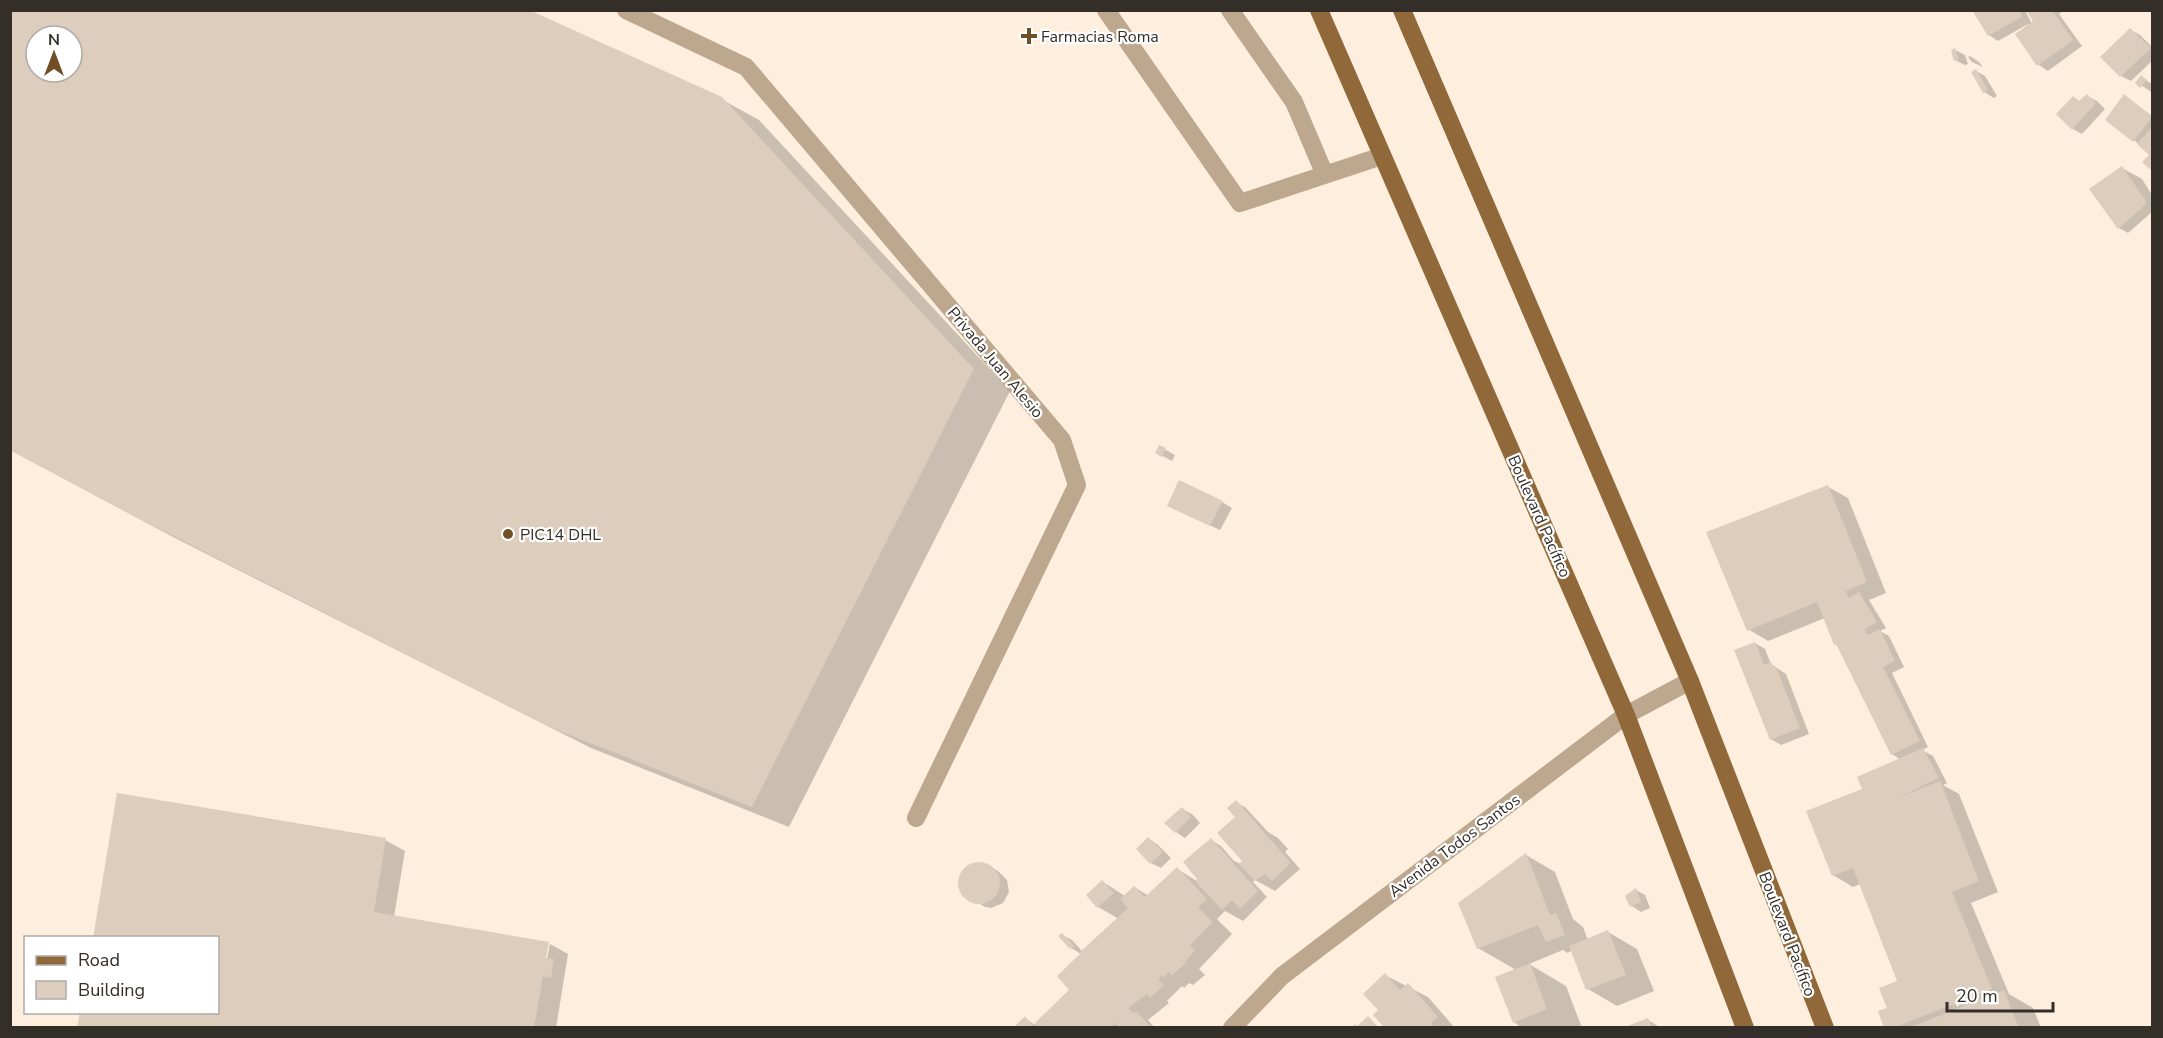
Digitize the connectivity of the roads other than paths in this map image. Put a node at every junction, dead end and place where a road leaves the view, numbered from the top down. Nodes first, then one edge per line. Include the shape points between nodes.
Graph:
1 (626, 10) edge
2 (1106, 10) edge
3 (1230, 10) edge
4 (1319, 10) edge
5 (1402, 10) edge
6 (1382, 156) junction
7 (1325, 175) junction
8 (1690, 681) junction
9 (1626, 715) junction
10 (916, 818) dead end
11 (1232, 1028) edge
12 (1745, 1028) edge
13 (1825, 1028) edge

1 - 10 street, Privada Juan Alesio via 746,67 1062,440 1077,485
2 - 7 street via 1240,203
3 - 7 street via 1294,102
4 - 6 main road, Boulevard Pacífico
5 - 8 main road, Boulevard Pacífico
6 - 7 street
6 - 9 main road, Boulevard Pacífico
8 - 9 street, Avenida Todos Santos
8 - 13 main road, Boulevard Pacífico
9 - 11 street, Avenida Todos Santos via 1282,976
9 - 12 main road, Boulevard Pacífico

